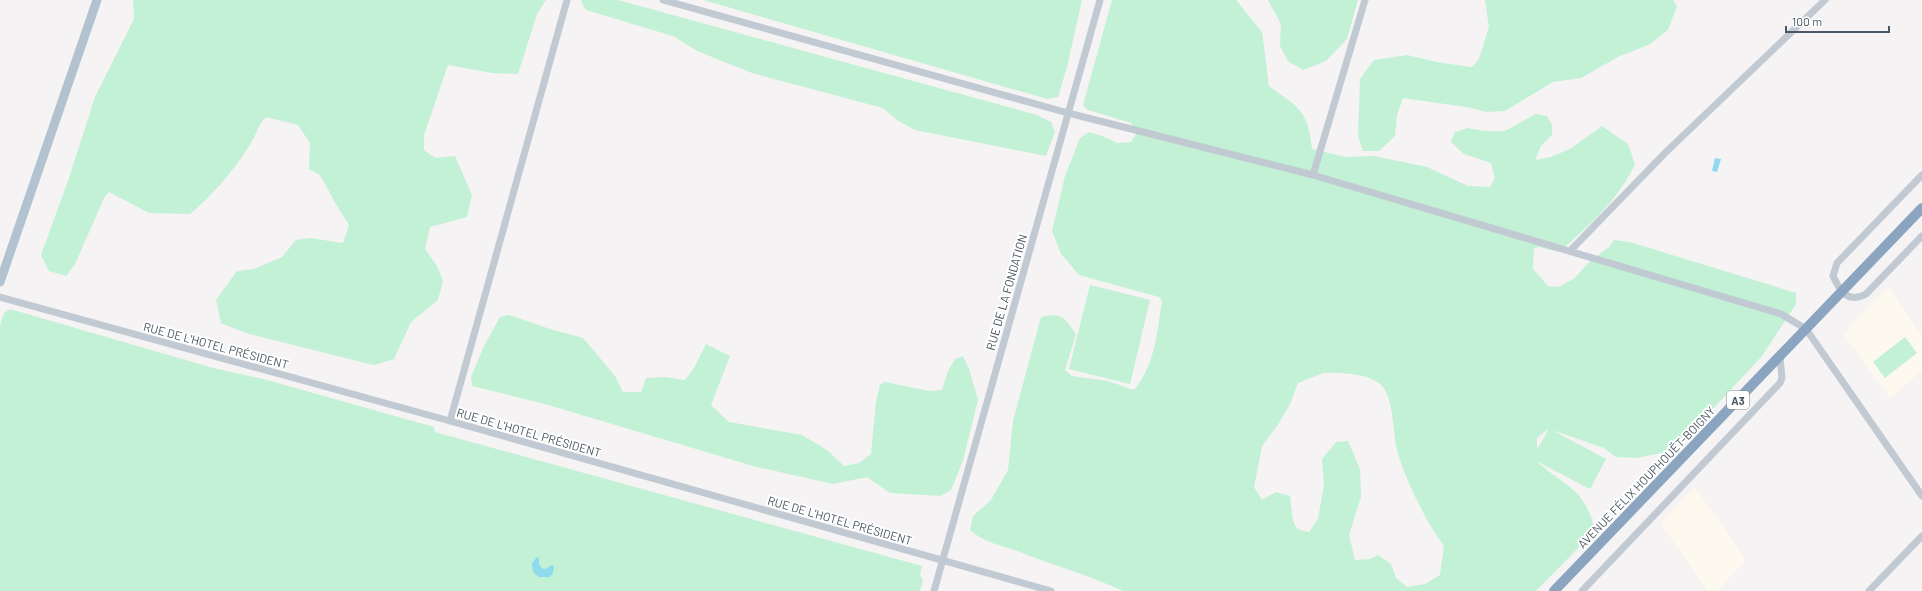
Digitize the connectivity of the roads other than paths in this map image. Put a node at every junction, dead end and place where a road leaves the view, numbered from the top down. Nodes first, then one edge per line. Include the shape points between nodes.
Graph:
1 (96, 0) edge
2 (567, 0) edge
3 (663, 0) edge
4 (1100, 0) edge
5 (1364, 0) edge
6 (1825, 0) edge
7 (1068, 113) junction
8 (1313, 175) junction
9 (1922, 175) edge
10 (1922, 208) edge
11 (1922, 236) edge
12 (1570, 251) junction
13 (0, 282) edge
14 (1840, 292) junction
15 (0, 297) edge
16 (1806, 328) junction
17 (1780, 357) junction
18 (450, 421) junction
19 (1922, 496) edge
20 (1922, 536) edge
21 (943, 561) junction
22 (934, 591) edge
23 (1051, 591) edge
24 (1554, 591) edge
25 (1582, 591) edge
26 (1869, 591) edge

1 - 13 main road
2 - 18 street
3 - 7 street
4 - 7 street, RUE DE LA FONDATION
5 - 8 street
6 - 12 street via 1666,153
7 - 8 street
7 - 21 street, RUE DE LA FONDATION
8 - 12 street
9 - 14 street via 1837,263 1833,276
10 - 14 highway, AVENUE FÉLIX HOUPHOUËT-BOIGNY / A3
11 - 14 street via 1866,294 1860,298
12 - 16 street via 1781,314
14 - 16 highway, AVENUE FÉLIX HOUPHOUËT-BOIGNY / A3
15 - 18 street, RUE DE L'HOTEL PRÉSIDENT
16 - 17 highway, AVENUE FÉLIX HOUPHOUËT-BOIGNY / A3
16 - 19 street
17 - 24 highway, AVENUE FÉLIX HOUPHOUËT-BOIGNY / A3
17 - 25 street via 1780,384
18 - 21 street, RUE DE L'HOTEL PRÉSIDENT
20 - 26 street
21 - 22 street, RUE DE LA FONDATION
21 - 23 street, RUE DE L'HOTEL PRÉSIDENT

